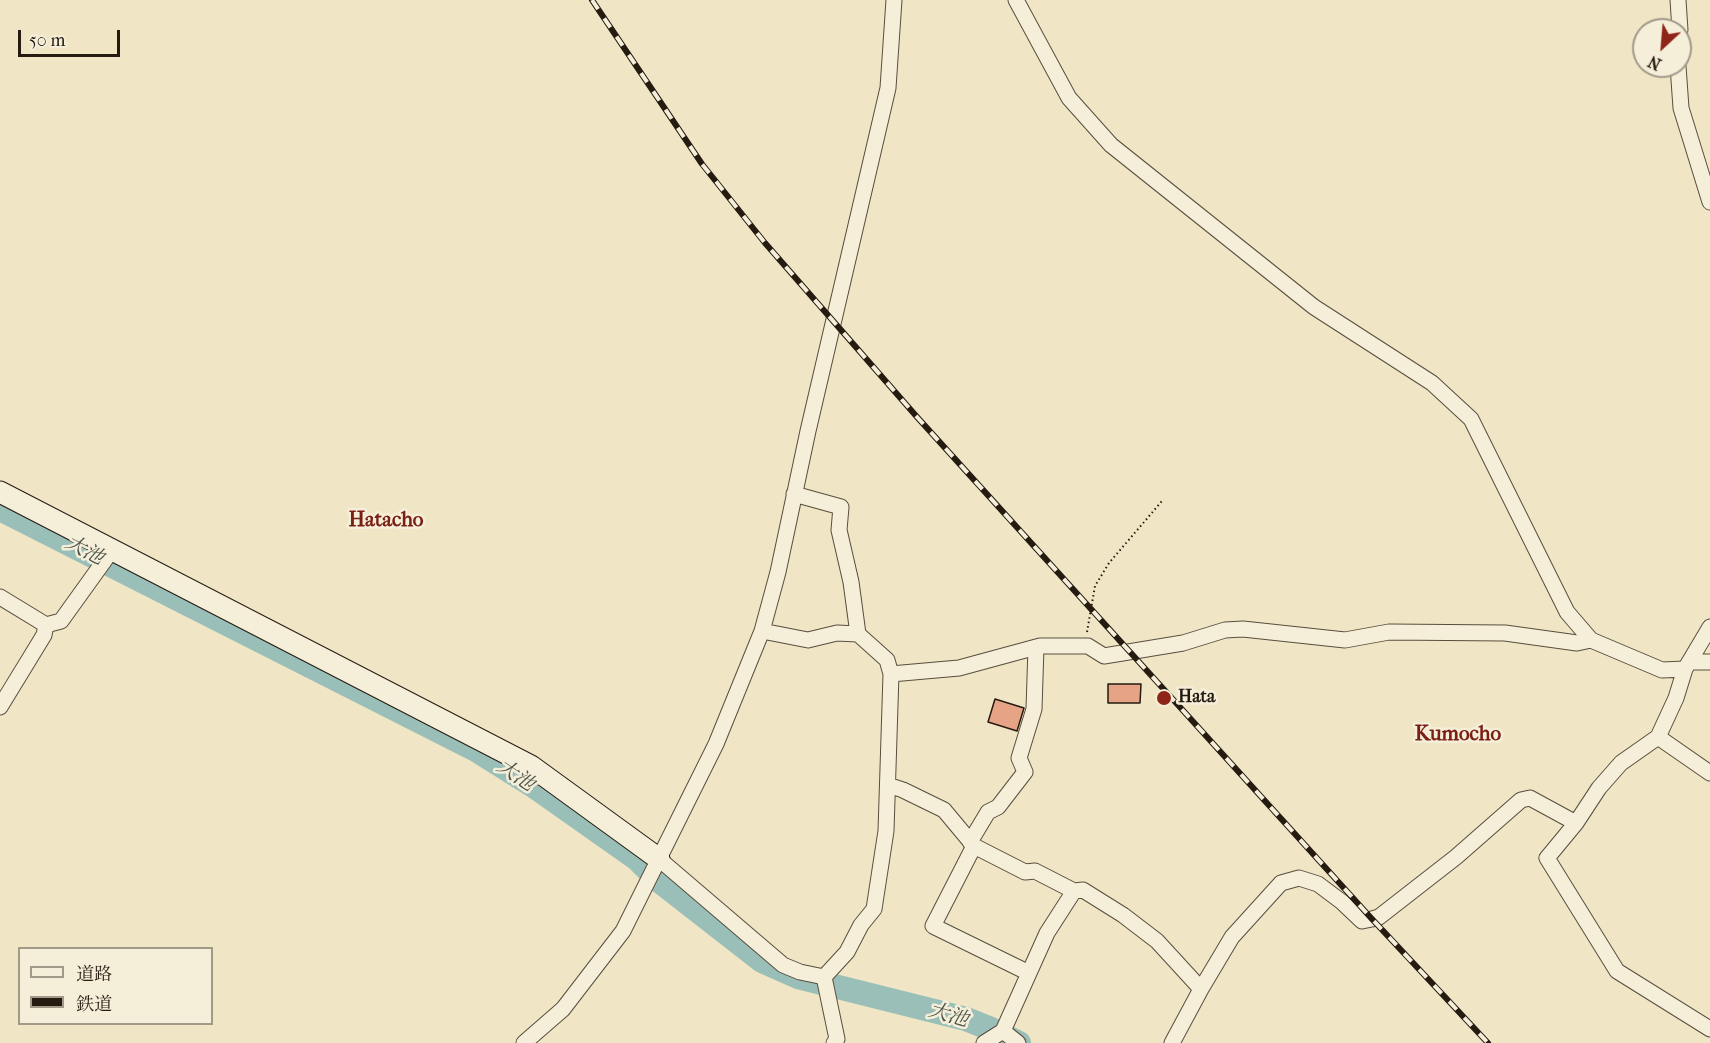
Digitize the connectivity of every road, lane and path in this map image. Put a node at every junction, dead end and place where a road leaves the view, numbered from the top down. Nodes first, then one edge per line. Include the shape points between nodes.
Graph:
1 (894, 0) edge
2 (1016, 0) edge
3 (1678, 0) edge
4 (1679, 18) edge
5 (1679, 78) edge
6 (1710, 202) edge
7 (0, 492) edge
8 (794, 494) junction
9 (1162, 501) dead end
10 (112, 550) junction
11 (0, 597) edge
12 (46, 625) junction
13 (1710, 627) edge
14 (762, 631) junction
15 (858, 634) junction
16 (1591, 640) junction
17 (1088, 646) junction
18 (1036, 647) junction
19 (1710, 662) edge
20 (1688, 666) junction
21 (891, 674) junction
22 (1, 703) edge
23 (1658, 737) junction
24 (1710, 773) edge
25 (888, 786) junction
26 (1576, 824) junction
27 (972, 844) junction
28 (659, 859) junction
29 (1074, 891) junction
30 (1029, 973) junction
31 (824, 977) junction
32 (1201, 989) junction
33 (1710, 1029) edge
34 (1003, 1031) junction
35 (524, 1043) edge
36 (834, 1043) edge
37 (984, 1043) edge
38 (1018, 1043) edge
39 (1172, 1043) edge

1 - 8 street via 888,88
2 - 16 street via 1069,99 1111,145 1314,307 1432,383 1471,419 1567,612
3 - 4 street
5 - 6 street via 1680,108
7 - 10 street
8 - 14 street
8 - 15 street via 841,507 838,530
9 - 17 path via 1109,563 1095,586
10 - 12 street via 61,621
10 - 28 street via 531,766
11 - 12 street
12 - 22 street
13 - 20 street
14 - 15 street via 807,640 837,633
14 - 28 street via 716,744
15 - 21 street via 887,660
16 - 17 street via 1576,643 1505,633 1389,632 1345,640 1243,629 1104,656
16 - 20 street via 1662,670
17 - 18 street
18 - 21 street via 959,668
18 - 27 street via 1034,710 1019,758 1024,772 998,807 988,812
19 - 20 street
20 - 23 street
21 - 25 street
23 - 24 street
23 - 26 street via 1621,763
25 - 27 street via 944,810
25 - 31 street via 886,831 874,909 847,952
26 - 32 street via 1530,798 1521,800 1456,857 1372,919 1362,921 1318,884 1299,878 1281,883 1232,937
26 - 33 street via 1547,858 1617,971
27 - 29 street via 1024,872 1035,871
27 - 30 street via 933,927
28 - 31 street via 783,965
28 - 35 street via 622,931 563,1009
29 - 30 street via 1047,933
29 - 32 street via 1083,890 1157,940
30 - 34 street
31 - 36 street via 837,1039
32 - 39 street
34 - 37 street
34 - 38 street

